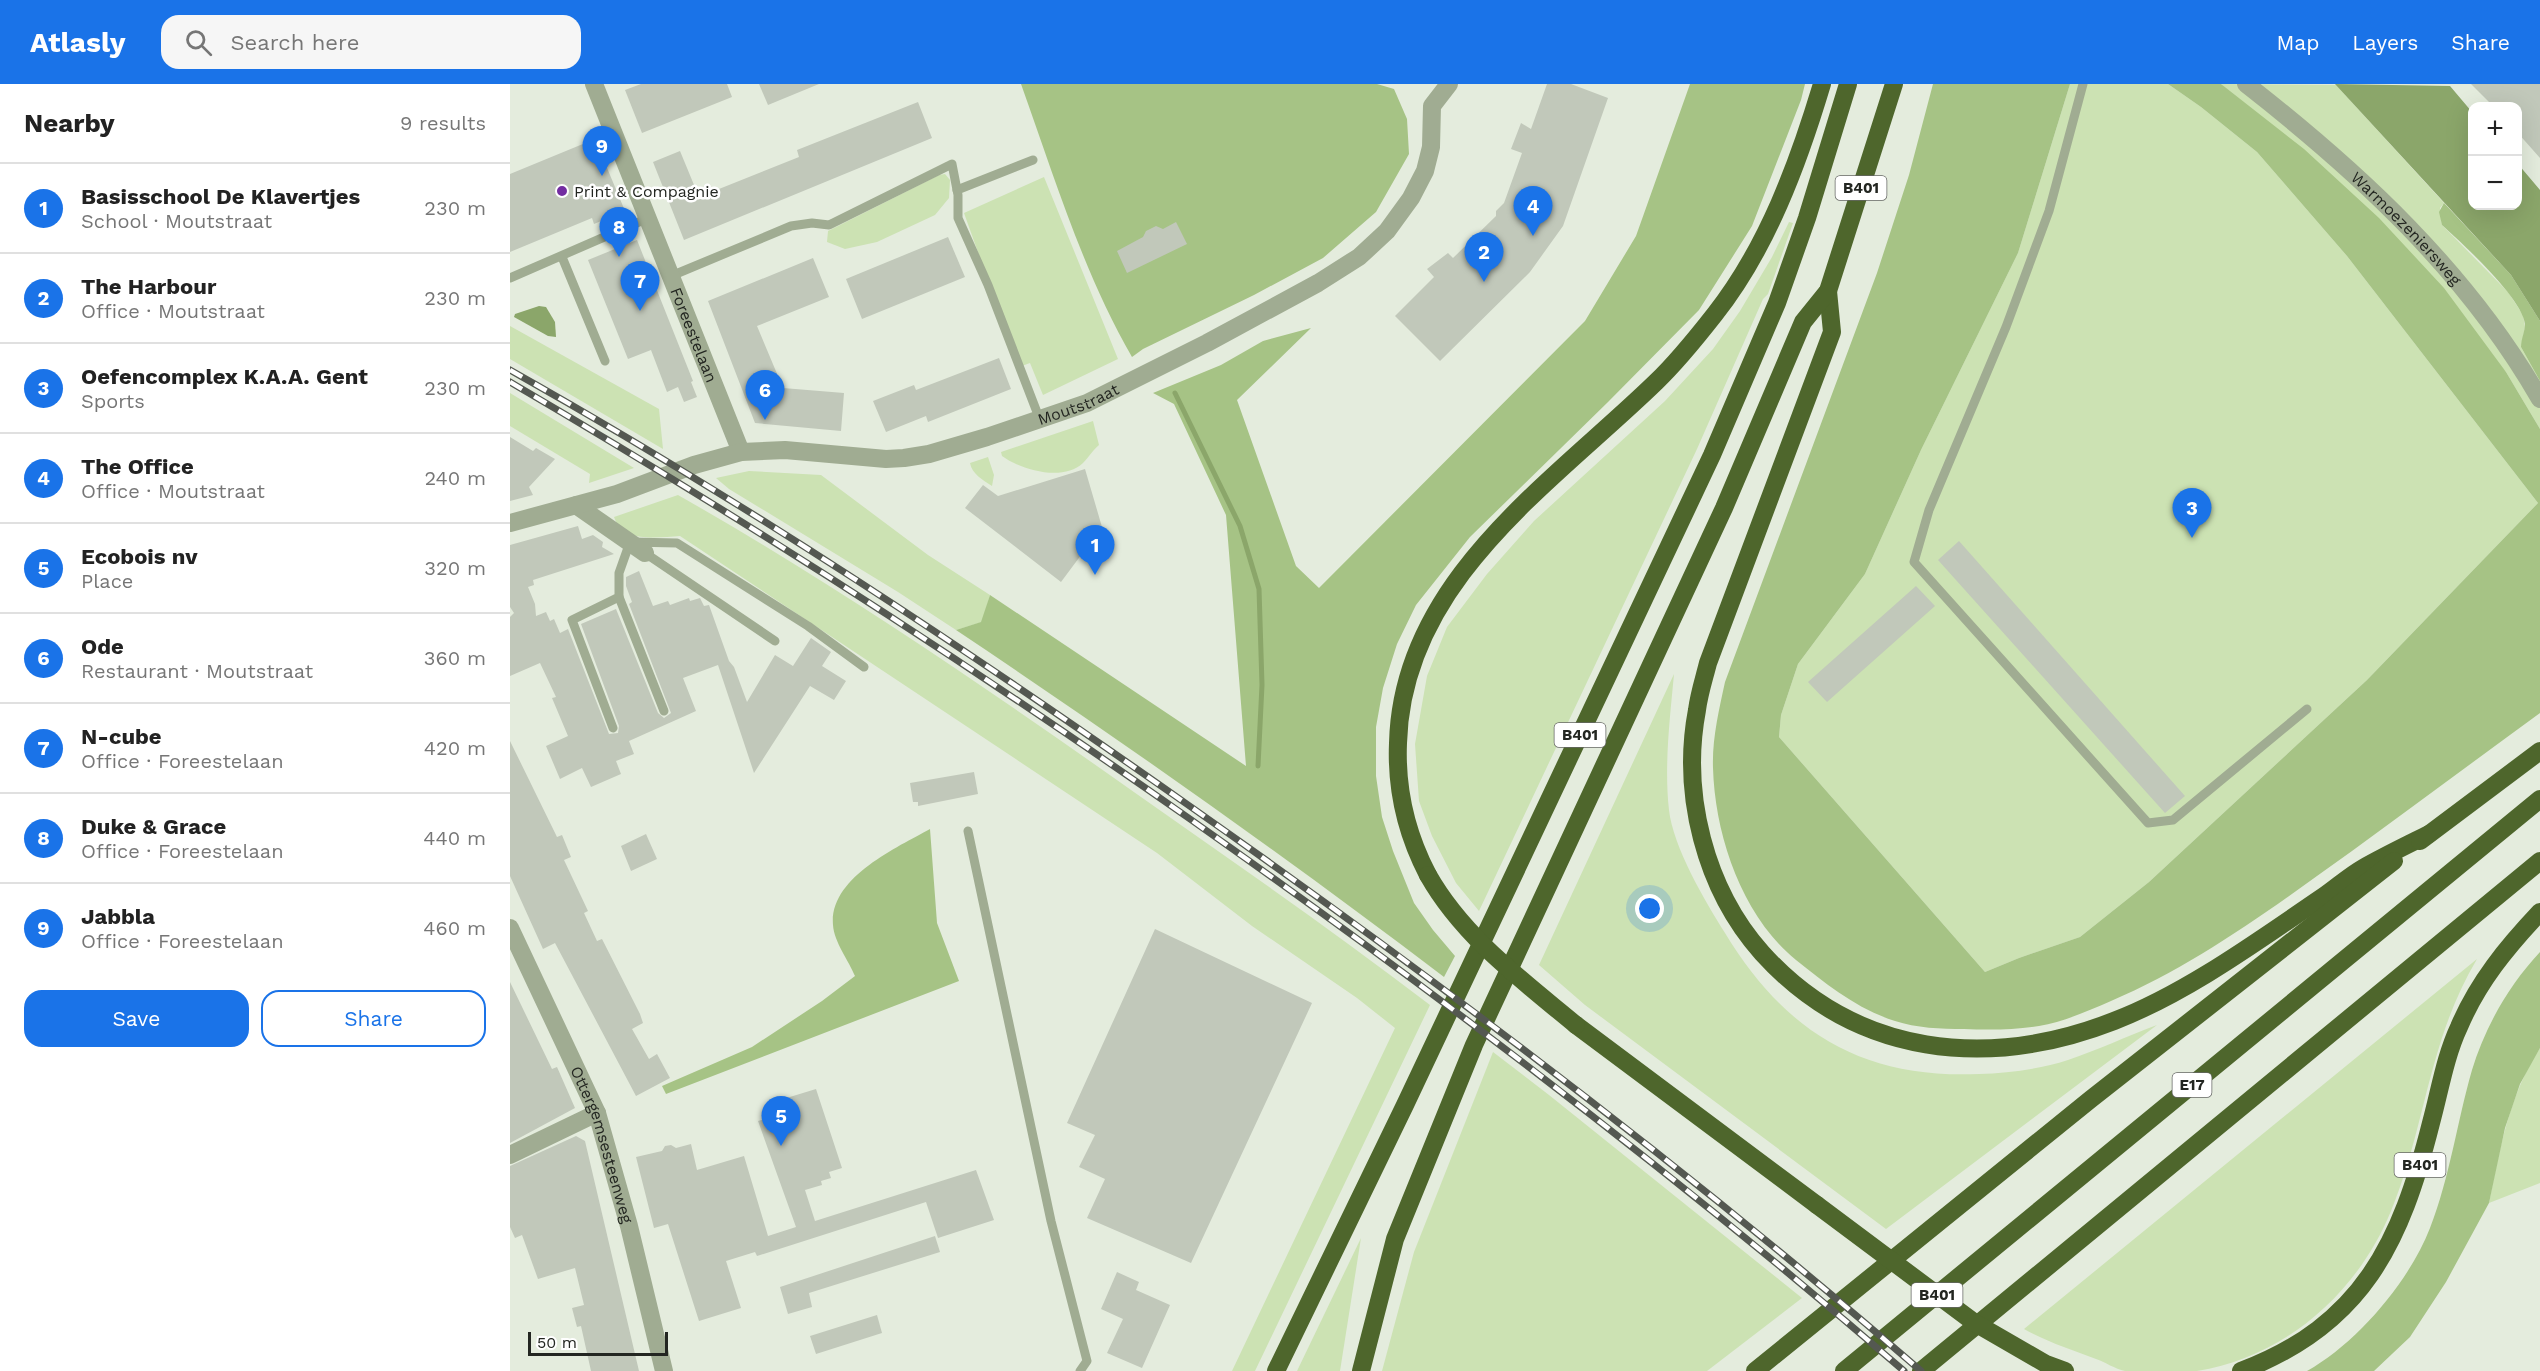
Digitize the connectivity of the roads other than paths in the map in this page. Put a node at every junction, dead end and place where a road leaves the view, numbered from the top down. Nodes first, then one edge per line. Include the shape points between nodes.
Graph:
1 (594, 84) edge
2 (1449, 84) edge
3 (1822, 84) edge
4 (1848, 84) edge
5 (1894, 84) edge
6 (2083, 84) edge
7 (2246, 84) edge
8 (1033, 160) dead end
9 (957, 190) junction
10 (648, 218) junction
11 (562, 257) junction
12 (671, 276) junction
13 (510, 278) edge
14 (1828, 291) junction
15 (605, 361) dead end
16 (2540, 399) edge
17 (1040, 420) junction
18 (741, 452) junction
19 (576, 505) junction
20 (510, 523) edge
21 (630, 542) junction
22 (645, 553) joint
23 (619, 597) junction
24 (775, 641) dead end
25 (864, 667) dead end
26 (2307, 709) dead end
27 (664, 711) dead end
28 (613, 728) dead end
29 (2540, 751) edge
30 (2540, 799) edge
31 (968, 831) dead end
32 (2429, 834) junction
33 (2540, 861) edge
34 (2540, 912) edge
35 (510, 928) edge
36 (597, 1113) junction
37 (510, 1155) edge
38 (664, 1371) edge
39 (1080, 1371) edge
40 (1276, 1371) edge
41 (1361, 1371) edge
42 (1755, 1371) edge
43 (1844, 1371) edge
44 (1921, 1371) edge
45 (2065, 1371) edge
46 (2241, 1371) edge

1 - 10 street, Foreestelaan
2 - 17 street, Moutstraat via 1432,106 1431,147 1425,171 1411,198 1387,231 1359,257 1207,343 1087,403
3 - 45 highway, B401, bridge via 1781,197 1761,241 1726,299 1658,380 1502,524 1430,622 1406,683 1400,710 1398,786 1414,848 1428,875 1486,949 1576,1025 1975,1323
4 - 40 highway, B401 via 1777,303 1717,444
5 - 14 highway, B401
6 - 26 lane via 2049,211 2006,327 1929,510 1914,562 2148,823 2173,820
7 - 16 street, Warmoezeniersweg via 2314,137 2390,207 2456,279 2519,363
8 - 9 lane
9 - 12 lane via 952,164 829,225 791,226
9 - 17 lane via 958,218
10 - 11 lane
10 - 12 street, Foreestelaan
11 - 13 lane
11 - 15 lane
12 - 18 street, Foreestelaan
14 - 32 highway, B401 via 1832,332 1708,663 1696,711 1692,759 1697,812 1719,888 1747,936 1778,970 1815,1000 1890,1038 1932,1047 1972,1048 2067,1036 2115,1021 2165,996 2228,959 2361,869
14 - 41 highway, B401 via 1803,322 1714,530 1474,1045 1395,1239
17 - 18 street, Moutstraat via 904,458 784,450
18 - 19 street, Moutstraat
19 - 20 street, Moutstraat
19 - 21 street
21 - 22 street
21 - 23 lane via 619,573
21 - 25 lane via 677,543 808,626
22 - 24 lane
23 - 27 lane
23 - 28 lane via 572,620
29 - 32 highway
30 - 43 highway, E17
31 - 39 lane via 1051,1221 1087,1361
32 - 42 highway via 2091,1099
33 - 44 highway
34 - 46 highway, B401 via 2481,982 2458,1027 2443,1069 2411,1194 2397,1231 2372,1272 2322,1326 2267,1361
35 - 36 street, Ottergemsesteenweg
36 - 37 street
36 - 38 street, Ottergemsesteenweg

